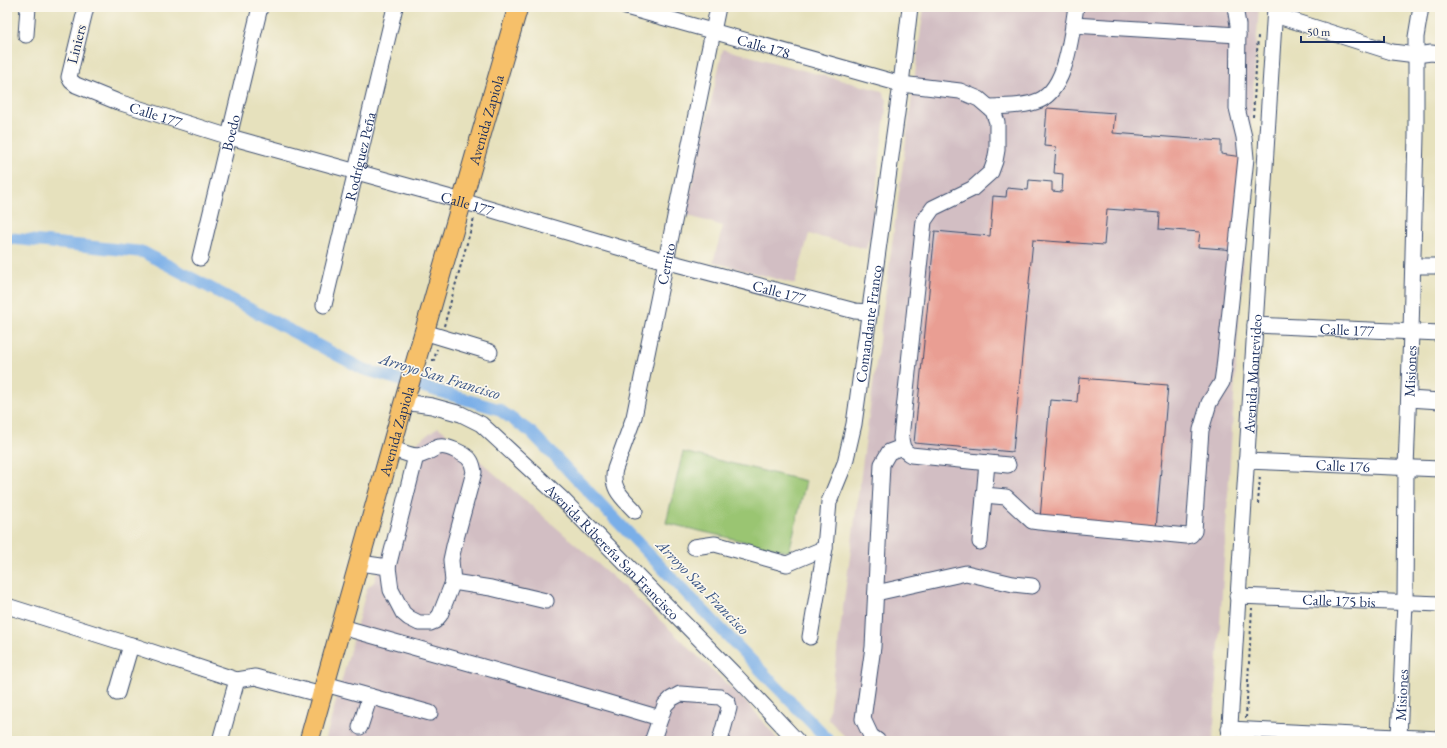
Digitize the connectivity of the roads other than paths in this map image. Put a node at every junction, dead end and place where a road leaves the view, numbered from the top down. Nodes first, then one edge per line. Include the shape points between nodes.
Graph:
1 (28, 7) edge
2 (86, 7) edge
3 (260, 7) edge
4 (395, 7) edge
5 (518, 7) edge
6 (626, 7) edge
7 (718, 7) edge
8 (910, 7) edge
9 (1076, 7) edge
10 (1235, 7) edge
11 (1421, 7) edge
12 (1275, 11) edge
13 (1073, 25) junction
14 (713, 31) junction
15 (26, 35) dead end
16 (1238, 35) junction
17 (1440, 54) edge
18 (1416, 55) junction
19 (71, 81) joint
20 (901, 84) junction
21 (989, 107) junction
22 (230, 138) junction
23 (356, 173) junction
24 (462, 200) junction
25 (200, 258) dead end
26 (665, 260) junction
27 (1413, 266) junction
28 (1440, 266) edge
29 (324, 305) dead end
30 (869, 312) junction
31 (1255, 326) junction
32 (424, 332) junction
33 (1412, 332) junction
34 (1440, 333) edge
35 (490, 352) dead end
36 (406, 397) junction
37 (1409, 399) junction
38 (1440, 400) edge
39 (902, 447) junction
40 (391, 448) junction
41 (416, 456) junction
42 (1246, 461) junction
43 (987, 463) junction
44 (1008, 466) dead end
45 (1406, 468) junction
46 (1440, 469) edge
47 (984, 495) junction
48 (636, 512) dead end
49 (980, 542) dead end
50 (694, 547) dead end
51 (825, 548) junction
52 (360, 563) junction
53 (388, 567) junction
54 (453, 582) junction
55 (1032, 586) dead end
56 (876, 593) junction
57 (1237, 596) junction
58 (546, 601) dead end
59 (1405, 603) junction
60 (1440, 604) edge
61 (8, 609) edge
62 (342, 627) junction
63 (810, 637) dead end
64 (132, 645) junction
65 (237, 680) junction
66 (323, 690) junction
67 (117, 693) dead end
68 (370, 696) junction
69 (430, 713) dead end
70 (660, 718) junction
71 (360, 726) dead end
72 (1229, 735) edge
73 (1399, 737) junction
74 (1440, 739) edge
75 (220, 741) edge
76 (309, 741) edge
77 (654, 741) edge
78 (720, 741) edge
79 (797, 741) edge
80 (878, 741) edge

1 - 15 street
2 - 19 street, Liniers via 69,71
3 - 22 street, Boedo
4 - 23 street, Rodríguez Peña
5 - 24 main road, Avenida Zapiola
6 - 14 street, Calle 178
7 - 14 street, Cerrito
8 - 20 street, Comandante Franco
9 - 13 street
10 - 16 street
11 - 18 street, Misiones
12 - 18 street via 1392,52
12 - 31 street, Avenida Montevideo
13 - 16 street
13 - 21 street via 1062,74 1046,96 1026,105
14 - 20 street, Calle 178
14 - 26 street, Cerrito
16 - 47 street via 1237,108 1246,158 1224,368 1222,382 1209,403 1201,430 1194,531 1187,536 1032,521 1006,497
17 - 18 street
18 - 27 street, Misiones
19 - 22 street, Calle 177 via 118,102
20 - 21 street, Calle 178 via 960,91 979,99
20 - 30 street, Comandante Franco
21 - 39 street via 997,122 997,150 991,172 972,188 933,208 924,221
22 - 23 street, Calle 177
22 - 25 street, Boedo
23 - 24 street, Calle 177
23 - 29 street, Rodríguez Peña
24 - 26 street, Calle 177
24 - 32 main road, Avenida Zapiola
26 - 30 street, Calle 177 via 855,311
26 - 48 street, Cerrito via 634,417 613,476 615,488
27 - 28 street
27 - 33 street, Misiones
30 - 51 street, Comandante Franco via 854,424 845,463 829,502
31 - 33 street, Calle 177
31 - 42 street, Avenida Montevideo
32 - 35 street
32 - 36 main road, Avenida Zapiola
33 - 34 street, Calle 177
33 - 37 street, Misiones
36 - 40 main road, Avenida Zapiola
36 - 79 street, Avenida Ribereña San Francisco via 470,417 486,428 566,504 736,675
37 - 38 street
37 - 45 street, Misiones
39 - 43 street via 911,455
39 - 56 street via 889,452 882,464
40 - 41 street
40 - 52 main road, Avenida Zapiola
41 - 53 street
41 - 54 street via 440,446 463,454 473,465 474,472 451,560
42 - 45 street, Calle 176
42 - 57 street, Avenida Montevideo
43 - 44 street
43 - 47 street
45 - 46 street, Calle 176
45 - 59 street, Misiones
47 - 49 street
50 - 51 street via 715,544 787,564
51 - 63 street, Comandante Franco
52 - 53 street
52 - 62 main road, Avenida Zapiola
53 - 54 street via 397,603 409,618 419,623 430,623 440,615
54 - 58 street
55 - 56 street via 966,573
56 - 80 street via 873,647 863,719 872,736
57 - 59 street, Calle 175 bis
57 - 72 street, Avenida Montevideo
59 - 60 street, Calle 175 bis
59 - 73 street, Misiones
61 - 64 street
62 - 66 main road, Avenida Zapiola
62 - 70 street
64 - 65 street
64 - 67 street
65 - 66 street via 255,677
65 - 75 street
66 - 68 street
66 - 76 main road, Avenida Zapiola
68 - 69 street
68 - 71 street
70 - 77 street
70 - 78 street via 665,705 680,694 720,697 730,708
72 - 73 street
73 - 74 street

